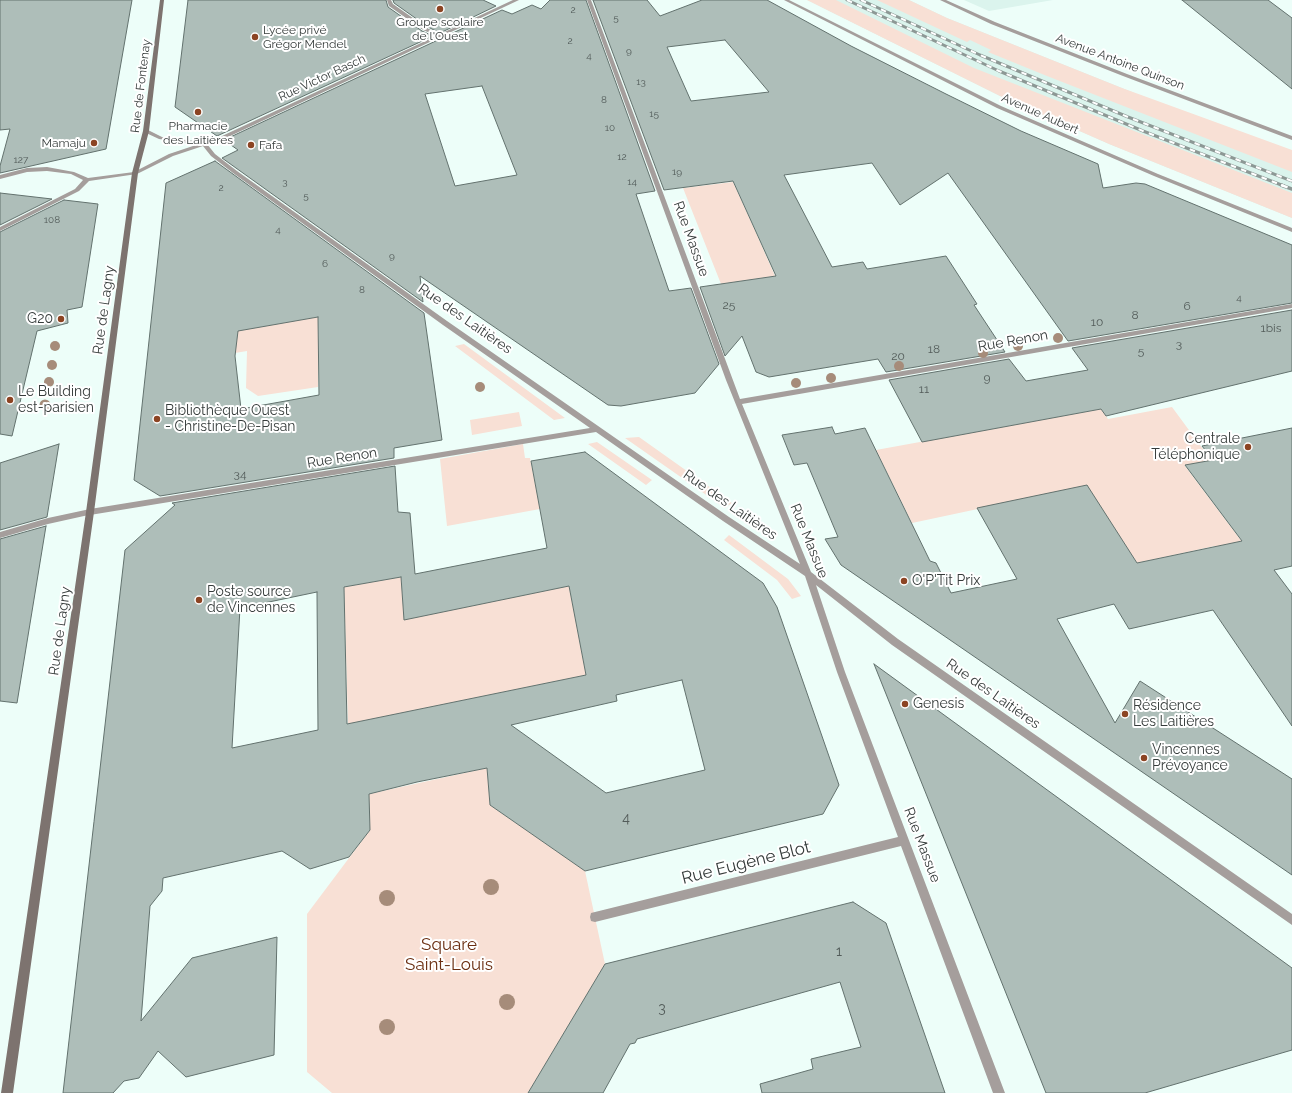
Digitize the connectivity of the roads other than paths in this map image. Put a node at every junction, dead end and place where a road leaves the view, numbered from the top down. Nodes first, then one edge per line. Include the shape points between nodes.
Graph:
1 (162, 0) edge
2 (389, 0) edge
3 (517, 0) edge
4 (589, 0) edge
5 (786, 0) edge
6 (942, 0) edge
7 (439, 35) junction
8 (146, 131) junction
9 (1292, 138) edge
10 (204, 144) junction
11 (136, 173) junction
12 (0, 177) edge
13 (87, 180) junction
14 (0, 229) edge
15 (1292, 230) edge
16 (1292, 306) edge
17 (738, 402) junction
18 (598, 430) junction
19 (90, 512) junction
20 (0, 535) edge
21 (808, 574) junction
22 (905, 840) junction
23 (595, 917) dead end
24 (1292, 920) edge
25 (7, 1093) edge
26 (999, 1093) edge

1 - 8 main road, Rue de Fontenay
2 - 7 street via 391,5 418,24
3 - 7 street, Rue Victor Basch
4 - 17 street, Rue Massue
5 - 15 street, Avenue Aubert via 999,107
6 - 9 street, Avenue Antoine Quinson via 993,23
7 - 10 street, Rue Victor Basch
8 - 10 street via 161,138
8 - 11 main road, Rue de Fontenay
10 - 11 street, Rue Victor Basch via 172,155
10 - 18 street, Rue des Laitières via 213,155 235,172
11 - 13 street, Rue Victor Basch
11 - 19 main road, Rue de Lagny
12 - 13 street via 27,170 47,169 72,173
13 - 14 street via 77,190
16 - 17 street, Rue Renon
17 - 21 street, Rue Massue
18 - 19 street, Rue Renon
18 - 21 street, Rue des Laitières
19 - 20 street, Rue Renon
19 - 25 main road, Rue de Lagny
21 - 22 street, Rue Massue via 841,672
21 - 24 street, Rue des Laitières via 895,642
22 - 23 street, Rue Eugène Blot
22 - 26 street, Rue Massue

